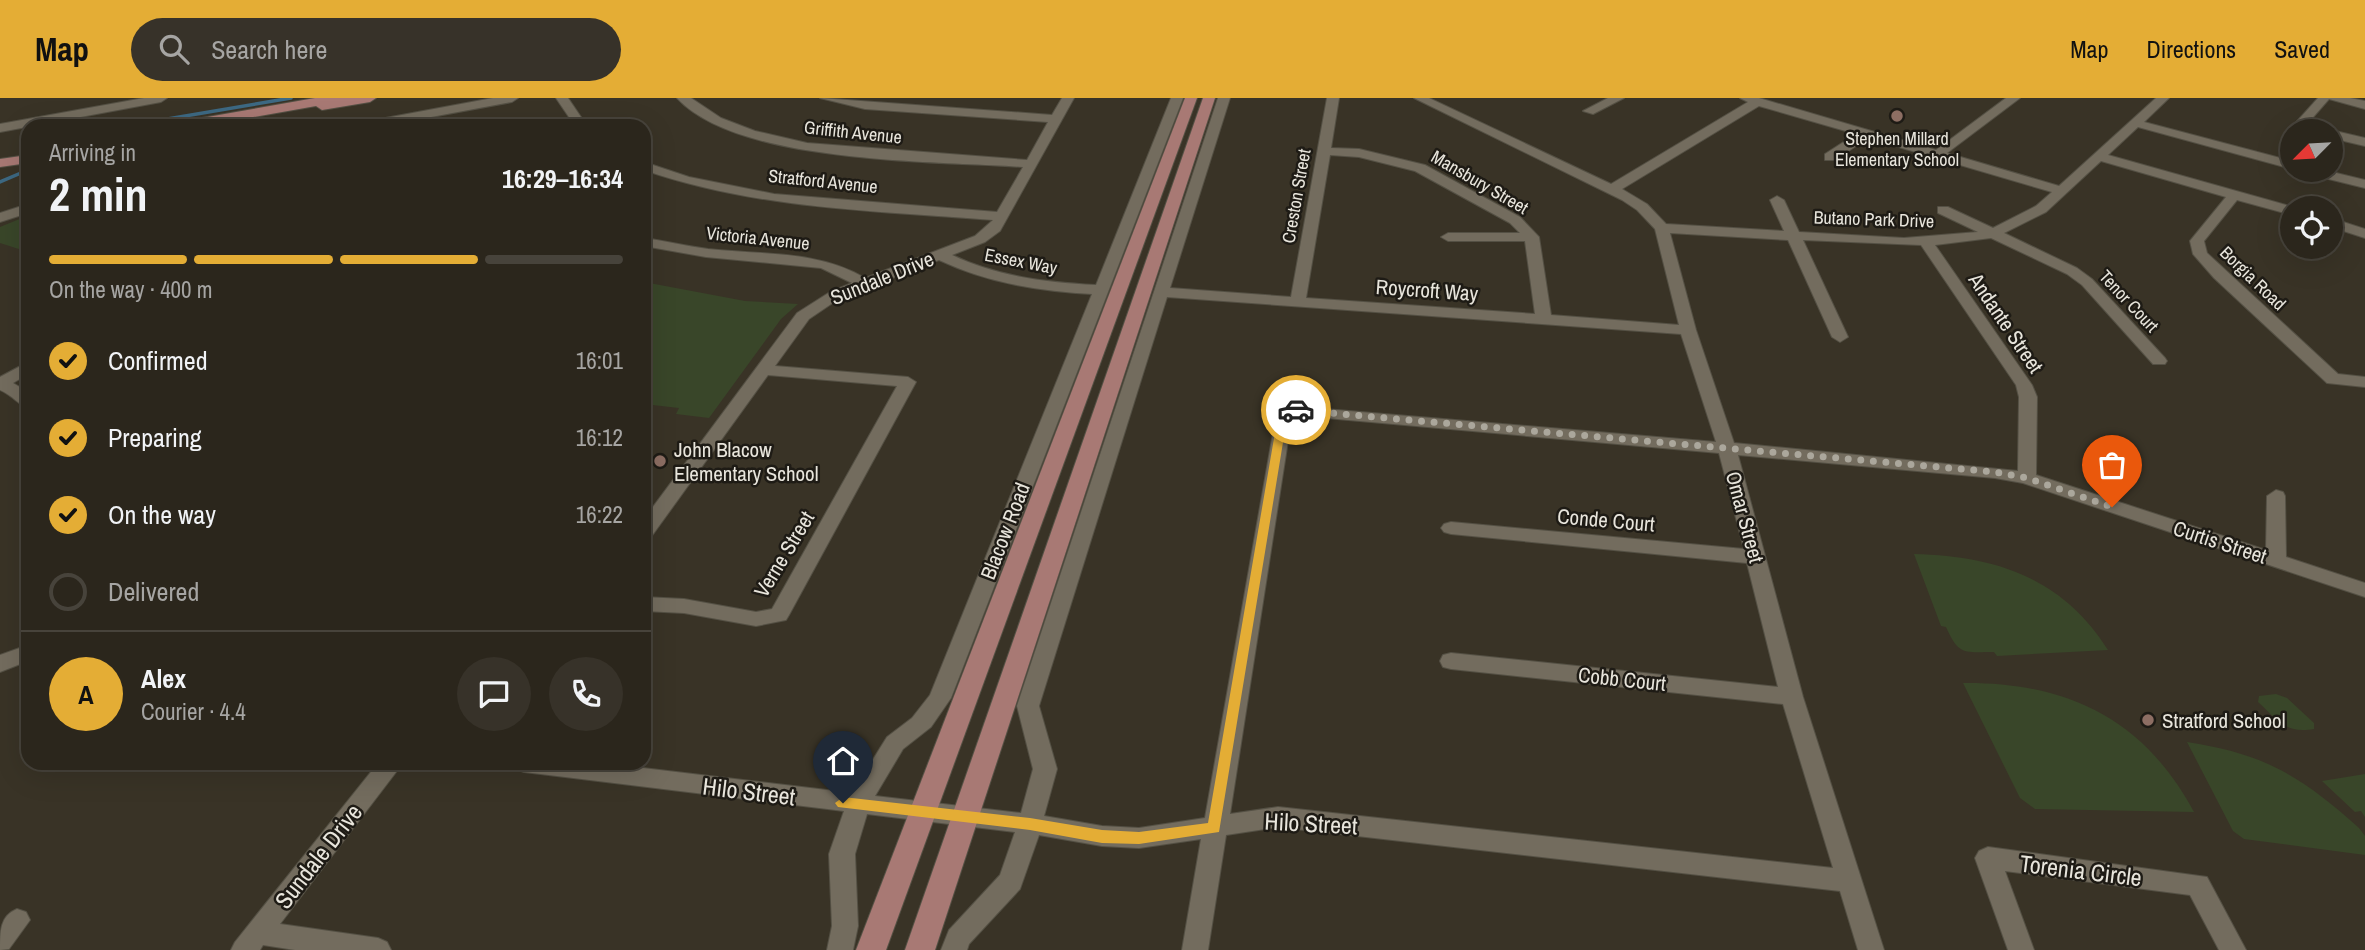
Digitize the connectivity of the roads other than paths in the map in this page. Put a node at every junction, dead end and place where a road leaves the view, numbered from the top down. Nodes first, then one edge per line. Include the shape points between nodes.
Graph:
1 (161, 98) edge
2 (337, 98) edge
3 (370, 98) edge
4 (512, 98) edge
5 (562, 98) edge
6 (682, 98) edge
7 (826, 98) edge
8 (1068, 98) edge
9 (1177, 98) edge
10 (1191, 98) edge
11 (1209, 98) edge
12 (1224, 98) edge
13 (1333, 98) edge
14 (1420, 98) edge
15 (1618, 98) edge
16 (2014, 98) edge
17 (2163, 98) edge
18 (2324, 98) edge
19 (2334, 98) edge
20 (69, 100) dead end
21 (1751, 100) edge
22 (444, 104) edge
23 (2365, 105) edge
24 (1589, 111) dead end
25 (69, 117) junction
26 (56, 119) edge
27 (218, 119) edge
28 (253, 119) edge
29 (389, 119) edge
30 (576, 119) edge
31 (1056, 119) junction
32 (2307, 119) edge
33 (2135, 123) junction
34 (21, 125) edge
35 (0, 128) edge
36 (1866, 134) junction
37 (2343, 137) edge
38 (2280, 138) edge
39 (2365, 142) edge
40 (1324, 151) junction
41 (21, 154) edge
42 (1937, 155) junction
43 (0, 157) edge
44 (1830, 157) dead end
45 (2100, 157) junction
46 (21, 160) edge
47 (0, 163) edge
48 (1031, 164) junction
49 (651, 168) edge
50 (2343, 178) edge
51 (2365, 184) edge
52 (1611, 190) junction
53 (2062, 191) junction
54 (2234, 195) junction
55 (1777, 200) dead end
56 (2280, 208) edge
57 (21, 210) edge
58 (1943, 210) dead end
59 (1002, 216) junction
60 (0, 218) edge
61 (2343, 226) edge
62 (1662, 228) junction
63 (1994, 233) junction
64 (2365, 234) edge
65 (1794, 236) junction
66 (1448, 237) dead end
67 (1532, 237) junction
68 (1926, 242) junction
69 (651, 243) edge
70 (941, 255) junction
71 (864, 284) junction
72 (1099, 290) junction
73 (1163, 292) junction
74 (1298, 302) junction
75 (1544, 320) junction
76 (1688, 330) junction
77 (1840, 337) dead end
78 (2159, 361) dead end
79 (762, 370) junction
80 (21, 371) edge
81 (2365, 382) edge
82 (0, 384) edge
83 (21, 395) edge
84 (1727, 448) junction
85 (2027, 478) junction
86 (2276, 496) dead end
87 (651, 523) edge
88 (1451, 528) dead end
89 (1755, 557) junction
90 (2276, 561) junction
91 (2365, 590) edge
92 (651, 604) edge
93 (21, 656) edge
94 (1451, 662) dead end
95 (0, 664) edge
96 (1792, 697) junction
97 (385, 770) edge
98 (580, 770) edge
99 (860, 805) junction
100 (922, 811) junction
101 (964, 816) junction
102 (1030, 824) junction
103 (1214, 828) junction
104 (1849, 881) junction
105 (18, 920) dead end
106 (0, 941) edge
107 (251, 941) edge
108 (378, 950) edge
109 (840, 950) edge
110 (871, 950) edge
111 (920, 950) edge
112 (954, 950) edge
113 (1195, 950) edge
114 (1871, 950) edge
115 (2021, 950) edge
116 (2233, 950) edge

1 - 25 street
2 - 27 main road
3 - 28 main road
4 - 22 street
5 - 30 street
6 - 48 street, Griffith Avenue via 734,130 795,144
7 - 31 street via 865,106
8 - 31 street, Sundale Drive
9 - 72 street, Blacow Road
10 - 100 main road, Blacow Road
11 - 101 main road
12 - 73 street
13 - 40 street, Creston Street
14 - 52 street
15 - 24 street
16 - 42 street
17 - 33 street, Butano Park Drive
18 - 32 street
19 - 23 street
20 - 25 street
21 - 36 street
21 - 52 street
22 - 29 street
25 - 26 street
31 - 48 street, Sundale Drive
33 - 38 street
33 - 45 street, Butano Park Drive
34 - 35 street
36 - 42 street
36 - 44 street
37 - 39 street
40 - 67 street, Mansbury Street via 1359,153 1420,168 1515,220
40 - 74 street, Creston Street
41 - 43 main road
42 - 53 street
45 - 53 street, Butano Park Drive
45 - 54 street
46 - 47 main road
48 - 59 street, Sundale Drive
49 - 59 street, Stratford Avenue via 701,185 792,199
50 - 51 street
52 - 62 street via 1642,207
53 - 63 street, Butano Park Drive via 2041,209
54 - 56 street
54 - 81 street, Borgia Road via 2197,241 2200,254 2333,379
55 - 65 street
57 - 60 street
58 - 63 street, Tenor Court
59 - 70 street, Sundale Drive via 980,239
61 - 64 street
62 - 65 street, Butano Park Drive
62 - 76 street, Omar Street
63 - 68 street, Butano Park Drive
63 - 78 street, Tenor Court via 2087,282
65 - 68 street, Butano Park Drive
65 - 77 street
66 - 67 street
67 - 75 street, Mansbury Street
68 - 85 street, Andante Street via 2024,385 2028,397
69 - 71 street, Victoria Avenue via 718,255 823,264
70 - 71 street, Sundale Drive
70 - 72 street, Essex Way via 1000,279
71 - 79 street, Sundale Drive via 835,295 803,316
72 - 99 street, Blacow Road via 940,698 917,727 887,753
73 - 74 street, Roycroft Way
73 - 102 street via 1028,706 1045,769
74 - 75 street, Roycroft Way
75 - 76 street, Roycroft Way
76 - 84 street, Omar Street
79 - 87 street, Sundale Drive
79 - 92 street, Verne Street via 908,382 779,615 756,619
80 - 82 street
82 - 83 street
84 - 85 street, Curtis Street
84 - 89 street, Omar Street
84 - 103 street, Curtis Street via 1284,409
85 - 90 street, Curtis Street
86 - 90 street
88 - 89 street, Conde Court
89 - 96 street, Omar Street
90 - 91 street, Curtis Street
93 - 95 street
94 - 96 street, Cobb Court
96 - 104 street, Omar Street
97 - 107 street, Sundale Drive
98 - 99 street, Hilo Street
99 - 100 street, Hilo Street
99 - 109 street, Blacow Road via 842,850 847,917
100 - 101 street, Hilo Street
100 - 110 main road, Blacow Road
101 - 102 street, Hilo Street
101 - 111 main road
102 - 103 street, Hilo Street via 1139,838
102 - 112 street via 1011,881 958,938
103 - 104 street, Hilo Street via 1278,817 1332,821
103 - 113 street
104 - 114 street, Omar Street
105 - 106 street
107 - 108 street
115 - 116 street, Torenia Circle via 1988,858 2198,886

